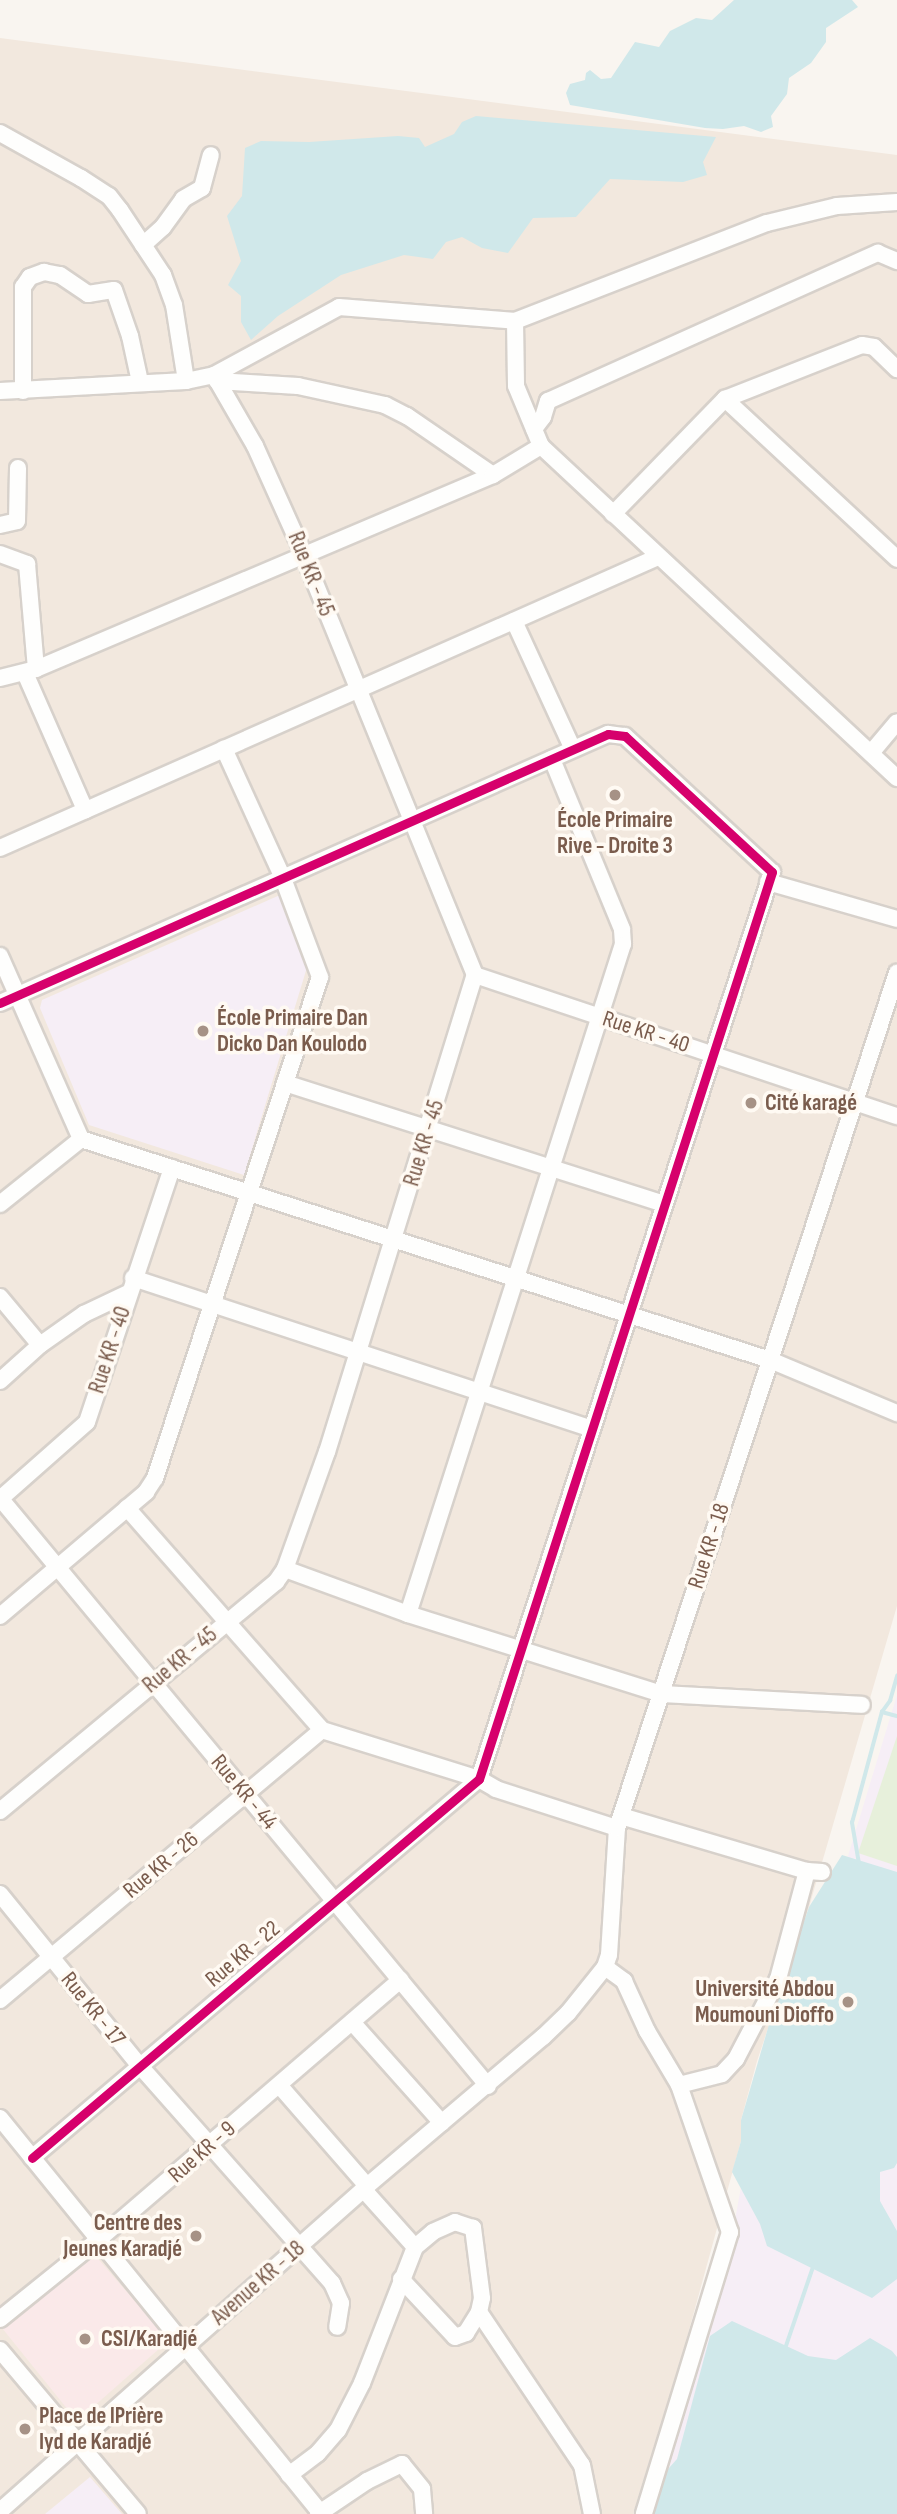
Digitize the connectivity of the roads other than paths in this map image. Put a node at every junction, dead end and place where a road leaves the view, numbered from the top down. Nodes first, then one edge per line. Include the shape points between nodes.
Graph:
1 (0, 134) edge
2 (211, 155) dead end
3 (897, 202) edge
4 (143, 245) junction
5 (897, 261) edge
6 (515, 321) junction
7 (897, 369) edge
8 (216, 378) junction
9 (186, 381) junction
10 (140, 382) junction
11 (0, 391) edge
12 (23, 391) junction
13 (725, 399) junction
14 (534, 429) junction
15 (541, 446) junction
16 (18, 468) dead end
17 (493, 475) junction
18 (613, 514) junction
19 (0, 525) edge
20 (0, 554) edge
21 (304, 555) junction
22 (658, 557) junction
23 (897, 559) edge
24 (514, 621) junction
25 (31, 671) junction
26 (0, 677) edge
27 (357, 690) junction
28 (897, 722) edge
29 (224, 749) junction
30 (573, 749) junction
31 (871, 753) junction
32 (552, 759) junction
33 (897, 778) edge
34 (85, 810) junction
35 (412, 819) junction
36 (0, 848) edge
37 (282, 876) junction
38 (768, 882) junction
39 (897, 919) edge
40 (0, 957) edge
41 (897, 973) edge
42 (475, 975) junction
43 (18, 996) junction
44 (0, 1003) edge
45 (598, 1016) junction
46 (713, 1054) junction
47 (285, 1083) junction
48 (855, 1101) junction
49 (897, 1116) edge
50 (429, 1128) junction
51 (81, 1139) junction
52 (550, 1167) junction
53 (172, 1168) junction
54 (250, 1194) junction
55 (0, 1204) edge
56 (664, 1204) junction
57 (395, 1240) junction
58 (514, 1279) junction
59 (131, 1285) junction
60 (0, 1297) edge
61 (214, 1305) junction
62 (628, 1315) junction
63 (40, 1345) junction
64 (359, 1353) junction
65 (770, 1360) junction
66 (0, 1381) edge
67 (478, 1392) junction
68 (897, 1413) edge
69 (592, 1429) junction
70 (0, 1498) edge
71 (127, 1508) junction
72 (58, 1567) junction
73 (285, 1569) junction
74 (408, 1614) junction
75 (0, 1616) edge
76 (225, 1622) junction
77 (520, 1650) junction
78 (153, 1683) junction
79 (661, 1695) junction
80 (862, 1705) dead end
81 (322, 1730) junction
82 (479, 1779) junction
83 (246, 1794) junction
84 (0, 1811) edge
85 (619, 1822) junction
86 (0, 1894) edge
87 (335, 1901) junction
88 (51, 1957) junction
89 (605, 1967) junction
90 (400, 1980) junction
91 (0, 2000) edge
92 (352, 2022) junction
93 (140, 2066) junction
94 (279, 2085) junction
95 (679, 2085) junction
96 (488, 2086) junction
97 (0, 2118) edge
98 (442, 2123) junction
99 (210, 2145) junction
100 (32, 2158) junction
101 (365, 2188) junction
102 (98, 2240) junction
103 (300, 2247) junction
104 (415, 2247) junction
105 (401, 2280) junction
106 (479, 2312) junction
107 (0, 2319) edge
108 (337, 2327) dead end
109 (185, 2346) junction
110 (0, 2350) edge
111 (79, 2441) junction
112 (289, 2475) junction
113 (0, 2511) edge
114 (319, 2513) edge
115 (138, 2514) edge
116 (424, 2514) edge
117 (592, 2514) edge
118 (644, 2514) edge

1 - 4 street via 40,153 109,197
2 - 4 street via 202,188 183,199
3 - 6 street via 837,206 767,223
4 - 9 street via 163,275 174,305
5 - 14 street via 878,253 548,401
6 - 8 street via 339,307
6 - 14 street via 516,386
7 - 13 street via 874,347 862,345
8 - 9 street
8 - 17 street via 298,386 385,405
8 - 21 street, Rue KR - 45 via 255,446
9 - 10 street
10 - 12 street
10 - 12 street via 114,290 88,294 60,275 44,272 30,276 23,287
11 - 12 street
13 - 18 street
13 - 23 street
14 - 15 street
15 - 17 street
15 - 18 street
16 - 19 street via 17,521
17 - 21 street
18 - 22 street
20 - 25 street via 27,564
21 - 25 street
21 - 27 street, Rue KR - 45
22 - 24 street
22 - 31 street
24 - 27 street
24 - 30 street
25 - 26 street
25 - 34 street
27 - 29 street
27 - 35 street, Rue KR - 45
28 - 31 street
29 - 34 street
29 - 37 street
30 - 32 street
30 - 38 street via 608,734 625,736 772,872
31 - 33 street
32 - 35 street
32 - 45 street via 624,938
34 - 36 street
35 - 37 street
35 - 42 street, Rue KR - 45
37 - 43 street
37 - 47 street via 321,972
38 - 39 street
38 - 46 street
40 - 43 street
41 - 48 street, Rue KR - 18
42 - 45 street, Rue KR - 40
42 - 50 street, Rue KR - 45
43 - 44 street
43 - 51 street
45 - 46 street, Rue KR - 40
45 - 52 street
46 - 48 street, Rue KR - 40
46 - 56 street
47 - 50 street
47 - 54 street
48 - 49 street, Rue KR - 40
48 - 65 street, Rue KR - 18
50 - 52 street
50 - 57 street, Rue KR - 45
51 - 53 street
51 - 55 street
52 - 56 street
52 - 58 street
53 - 54 street
53 - 59 street, Rue KR - 40
54 - 57 street
54 - 61 street
56 - 62 street
57 - 58 street
57 - 64 street, Rue KR - 45
58 - 62 street
58 - 67 street
59 - 61 street
59 - 63 street
59 - 70 street, Rue KR - 40 via 87,1422
60 - 63 street
61 - 64 street
61 - 71 street via 155,1478
62 - 65 street
62 - 69 street
63 - 66 street
64 - 67 street
64 - 73 street, Rue KR - 45
65 - 68 street
65 - 79 street, Rue KR - 18
67 - 69 street
67 - 74 street
69 - 77 street
70 - 72 street, Rue KR - 44
71 - 72 street
71 - 76 street
72 - 75 street
72 - 78 street, Rue KR - 44
73 - 74 street
73 - 76 street, Rue KR - 45 via 276,1582
74 - 77 street
76 - 78 street, Rue KR - 45
76 - 81 street
77 - 79 street
77 - 82 street
78 - 83 street, Rue KR - 44
78 - 84 street, Rue KR - 45
79 - 80 street
79 - 85 street, Rue KR - 18
81 - 82 street
81 - 83 street, Rue KR - 26
82 - 85 street via 496,1789
82 - 87 street, Rue KR - 22
83 - 87 street, Rue KR - 44
83 - 88 street, Rue KR - 26
85 - 89 street, Rue KR - 18
85 - 95 street via 814,1872 778,1979 736,2059 722,2074
86 - 88 street, Rue KR - 17
87 - 90 street, Rue KR - 44
87 - 93 street, Rue KR - 22
88 - 91 street, Rue KR - 26
88 - 93 street, Rue KR - 17
89 - 95 street via 624,1981
89 - 96 street via 568,2013
90 - 92 street, Rue KR - 9
90 - 96 street, Rue KR - 44
92 - 94 street, Rue KR - 9
92 - 98 street
93 - 99 street, Rue KR - 17
93 - 100 street, Rue KR - 22
94 - 99 street, Rue KR - 9
94 - 101 street
95 - 118 street via 730,2232
96 - 98 street, Avenue KR - 18
97 - 100 street
98 - 101 street, Avenue KR - 18
99 - 102 street, Rue KR - 9
99 - 103 street, Rue KR - 17
100 - 102 street
101 - 103 street, Avenue KR - 18
101 - 104 street
102 - 107 street, Rue KR - 9
102 - 109 street
103 - 108 street, Rue KR - 17 via 338,2294
103 - 109 street, Avenue KR - 18
104 - 105 street
104 - 106 street via 456,2222 473,2228 482,2298
105 - 106 street via 454,2337 466,2333
105 - 112 street via 362,2383 332,2439
106 - 117 street via 582,2465
109 - 111 street, Avenue KR - 18
109 - 112 street
110 - 111 street
111 - 113 street, Avenue KR - 18
111 - 115 street
112 - 114 street
114 - 116 street via 402,2464 422,2489

